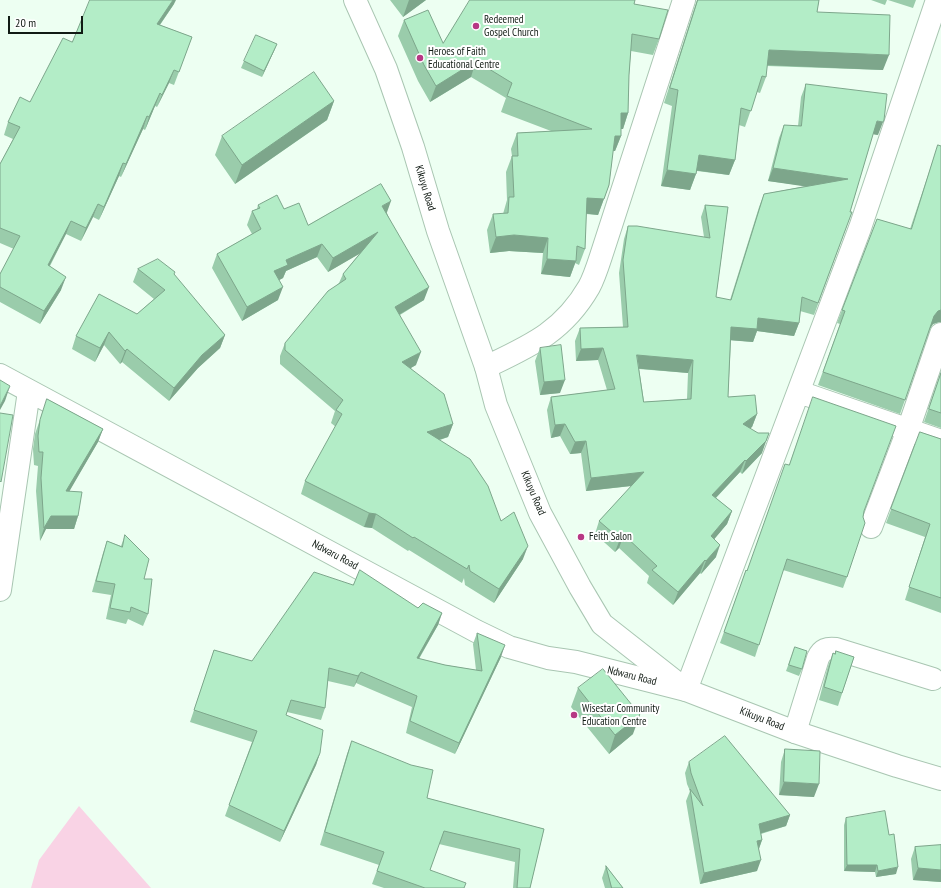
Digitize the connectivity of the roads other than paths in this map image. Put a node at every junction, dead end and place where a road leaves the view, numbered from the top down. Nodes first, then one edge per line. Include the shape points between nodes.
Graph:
1 (354, 0) edge
2 (684, 0) edge
3 (937, 0) edge
4 (941, 334) edge
5 (486, 367) junction
6 (0, 375) edge
7 (29, 391) junction
8 (799, 392) junction
9 (908, 430) junction
10 (941, 441) edge
11 (871, 527) dead end
12 (0, 590) edge
13 (933, 679) dead end
14 (686, 690) junction
15 (795, 732) junction
16 (941, 778) edge

1 - 5 street, Kikuyu Road via 386,69 438,231
2 - 5 street via 589,287 572,312 553,331 525,349
3 - 8 street via 860,228
4 - 9 street
5 - 14 street, Kikuyu Road via 496,405 540,512 602,624
6 - 7 street, Ndwaru Road
7 - 12 street
7 - 14 street, Ndwaru Road via 469,628 509,647
8 - 9 street
8 - 14 street
9 - 10 street
9 - 11 street
13 - 15 street via 828,648 823,650 818,658
14 - 15 street, Kikuyu Road
15 - 16 street, Kikuyu Road

